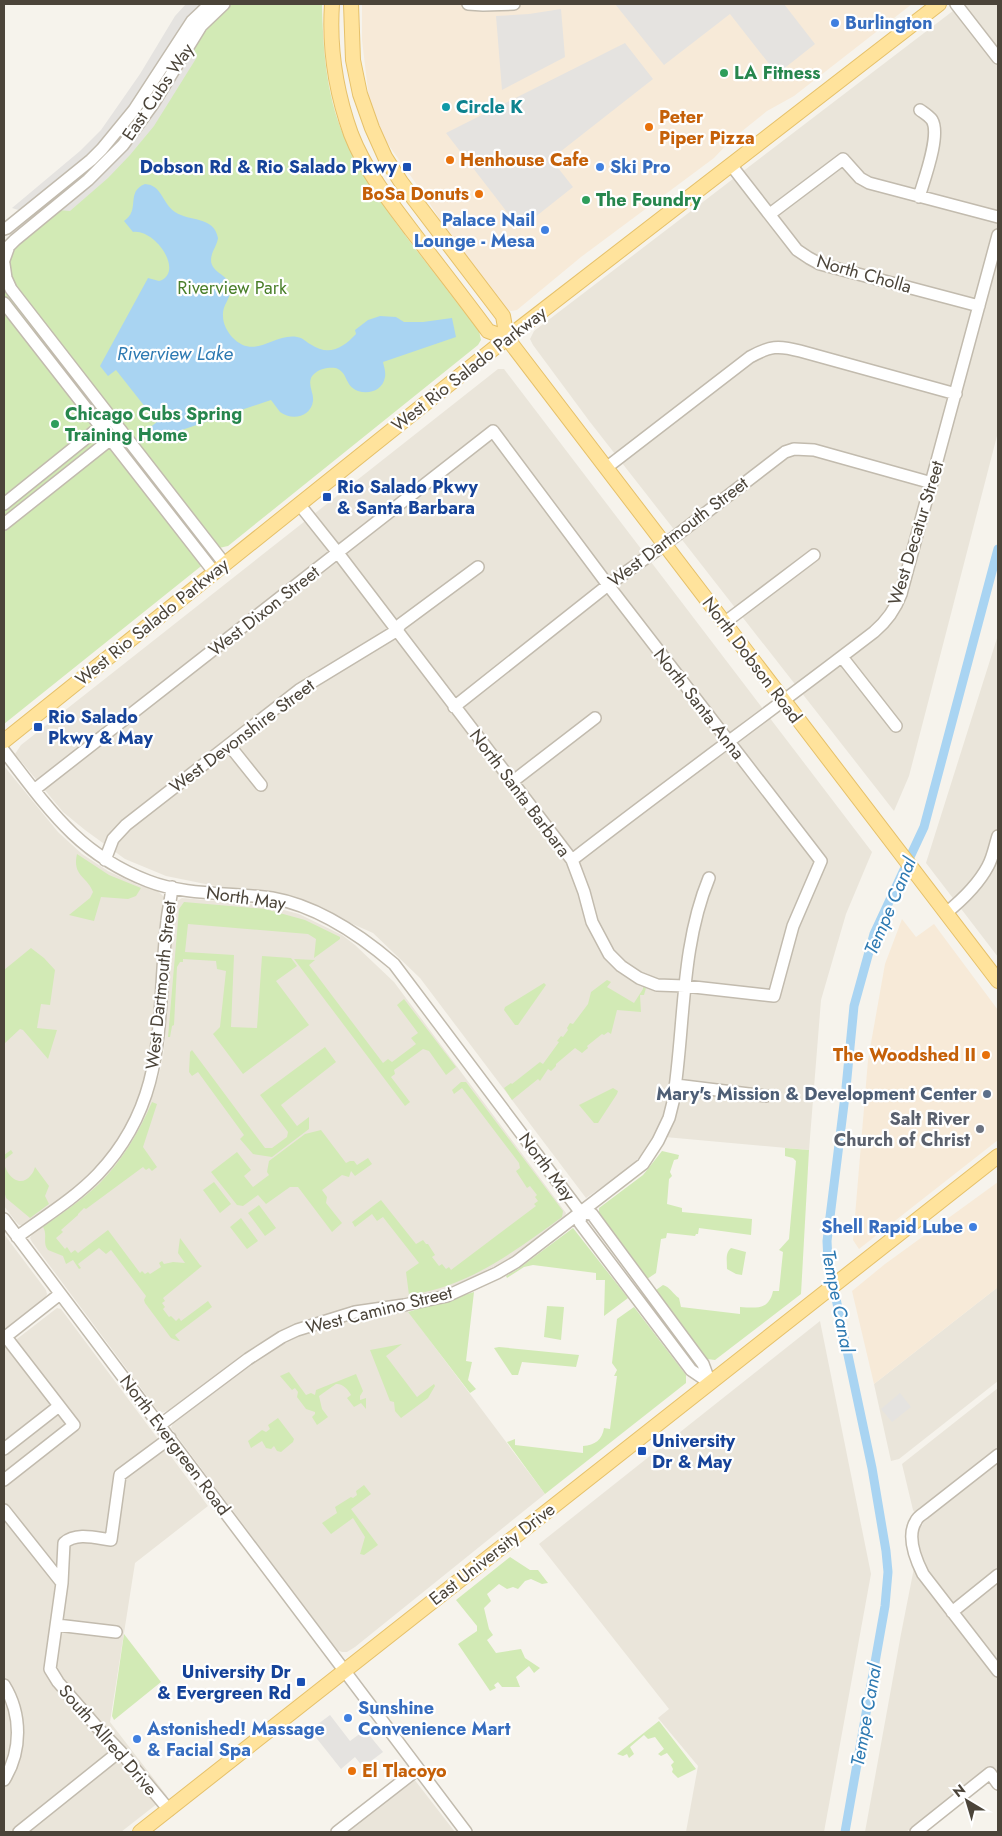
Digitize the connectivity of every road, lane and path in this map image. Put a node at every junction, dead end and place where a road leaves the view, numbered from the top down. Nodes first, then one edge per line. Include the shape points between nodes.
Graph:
1 (210, 4) edge
2 (224, 4) edge
3 (332, 4) edge
4 (351, 4) edge
5 (468, 4) edge
6 (514, 4) edge
7 (938, 4) edge
8 (956, 4) edge
9 (994, 42) edge
10 (998, 58) edge
11 (920, 110) dead end
12 (730, 165) junction
13 (919, 197) junction
14 (770, 214) junction
15 (998, 217) edge
16 (4, 229) edge
17 (998, 235) edge
18 (4, 260) edge
19 (4, 264) edge
20 (4, 303) edge
21 (979, 306) junction
22 (508, 338) junction
23 (67, 361) junction
24 (56, 370) junction
25 (956, 394) junction
26 (111, 418) junction
27 (100, 427) junction
28 (121, 430) junction
29 (493, 431) joint
30 (110, 440) junction
31 (606, 468) junction
32 (932, 483) junction
33 (4, 504) edge
34 (299, 504) junction
35 (4, 524) edge
36 (664, 544) junction
37 (338, 553) junction
38 (814, 554) dead end
39 (219, 567) junction
40 (478, 567) dead end
41 (608, 584) junction
42 (724, 623) junction
43 (396, 631) junction
44 (842, 657) junction
45 (784, 702) junction
46 (454, 707) junction
47 (595, 718) dead end
48 (896, 726) dead end
49 (4, 741) edge
50 (728, 741) junction
51 (229, 745) junction
52 (4, 751) edge
53 (512, 782) junction
54 (261, 785) dead end
55 (34, 790) junction
56 (998, 836) edge
57 (105, 860) junction
58 (572, 860) junction
59 (709, 878) dead end
60 (172, 887) junction
61 (946, 913) junction
62 (998, 981) edge
63 (685, 986) junction
64 (774, 996) joint
65 (676, 1086) junction
66 (766, 1096) dead end
67 (998, 1156) edge
68 (581, 1213) junction
69 (4, 1220) edge
70 (17, 1238) junction
71 (60, 1294) junction
72 (5, 1338) edge
73 (710, 1383) junction
74 (59, 1406) junction
75 (160, 1425) junction
76 (170, 1438) junction
77 (4, 1449) edge
78 (998, 1454) edge
79 (4, 1480) edge
80 (4, 1510) edge
81 (998, 1575) edge
82 (62, 1584) junction
83 (952, 1612) junction
84 (57, 1625) junction
85 (116, 1632) dead end
86 (998, 1671) edge
87 (344, 1672) junction
88 (4, 1685) edge
89 (120, 1751) junction
90 (418, 1770) junction
91 (4, 1780) edge
92 (998, 1784) edge
93 (169, 1810) junction
94 (19, 1832) edge
95 (140, 1832) edge
96 (337, 1832) edge
97 (466, 1832) edge
98 (916, 1832) edge

1 - 16 street, East Cubs Way via 192,21 134,110 102,148
2 - 18 street, East Cubs Way via 201,26 154,104 123,145 88,180 15,240
3 - 22 main road, North Dobson Road via 332,52 339,94 352,135 368,168 385,196 488,331
4 - 22 main road, North Dobson Road via 353,60 360,94 382,150 401,182 503,316
5 - 6 street
7 - 12 main road, West Rio Salado Parkway
8 - 9 street
9 - 10 street
11 - 13 street via 931,119 935,128
12 - 14 street, North Cholla
12 - 22 main road, West Rio Salado Parkway
13 - 14 street via 869,183 860,178 843,158
13 - 15 street
14 - 21 street, North Cholla via 797,250 820,264
17 - 21 street, West Decatur Street
19 - 23 street via 11,289
20 - 24 street
21 - 25 street, West Decatur Street
22 - 31 main road, North Dobson Road
22 - 34 main road, West Rio Salado Parkway
23 - 24 street
23 - 26 street
24 - 27 street
25 - 31 street via 785,347 773,347 750,357
25 - 32 street, West Decatur Street
26 - 27 street
26 - 28 street
27 - 30 street
27 - 33 street
28 - 30 street
28 - 39 street
29 - 37 street, West Dixon Street
29 - 41 street, North Santa Anna
30 - 35 street
30 - 39 street
31 - 36 main road, North Dobson Road
32 - 36 street, West Dartmouth Street via 814,450 794,449 774,459
32 - 44 street, West Decatur Street via 897,605 888,620
34 - 37 street, North Santa Barbara
34 - 39 main road, West Rio Salado Parkway
36 - 41 street, West Dartmouth Street
36 - 42 main road, North Dobson Road
37 - 43 street, North Santa Barbara
37 - 55 street, West Dixon Street
38 - 42 street
39 - 49 main road, West Rio Salado Parkway
40 - 43 street, West Devonshire Street
41 - 46 street, West Dartmouth Street
41 - 50 street, North Santa Anna
42 - 45 main road, North Dobson Road
43 - 46 street, North Santa Barbara
43 - 51 street, West Devonshire Street via 299,690
44 - 45 street, West Decatur Street
44 - 48 street
45 - 50 street, West Decatur Street
45 - 61 main road, North Dobson Road
46 - 53 street, North Santa Barbara
47 - 53 street
50 - 58 street, West Decatur Street
50 - 64 street, North Santa Anna via 820,861 793,926
51 - 54 street
51 - 57 street, West Devonshire Street via 126,825 114,839
52 - 55 street, North May
53 - 58 street, North Santa Barbara
55 - 57 street, North May via 62,825
56 - 61 street via 981,877
57 - 60 street, North May via 149,882
58 - 63 street, North Santa Barbara via 592,922 609,954 639,978 658,985
59 - 63 street, West Camino Street via 696,915
60 - 68 street, North May via 273,899 300,906 353,932 376,949 403,975
60 - 70 street, West Dartmouth Street via 159,1040 150,1083 134,1126 97,1174
61 - 62 main road, North Dobson Road
63 - 64 street, North Santa Barbara
63 - 65 street, West Camino Street
65 - 66 street
65 - 68 street, West Camino Street via 668,1118 643,1164
67 - 73 main road, East University Drive
68 - 73 street, North May via 580,1223 691,1370
68 - 75 street, West Camino Street via 516,1262 447,1296 338,1316 297,1330 248,1358
69 - 70 street, North Evergreen Road
70 - 71 street, North Evergreen Road
71 - 72 street
71 - 75 street, North Evergreen Road
72 - 74 street
73 - 87 main road, East University Drive
74 - 77 street
74 - 79 street via 74,1425
75 - 76 street, North Evergreen Road
76 - 82 street, South Allred Drive via 120,1475 111,1540 80,1536 69,1538 64,1543
76 - 87 street, North Evergreen Road
78 - 83 street via 916,1521 912,1530 915,1558
80 - 82 street
81 - 83 street
82 - 84 street, South Allred Drive
83 - 86 street
84 - 85 street
84 - 89 street, South Allred Drive via 50,1669
87 - 90 street, North Evergreen Road
87 - 93 main road, East University Drive
88 - 91 street via 17,1714 18,1737 15,1756
89 - 93 street, South Allred Drive
89 - 94 street
90 - 96 street
90 - 97 street, North Evergreen Road
92 - 98 street via 990,1774
93 - 95 main road, East University Drive

